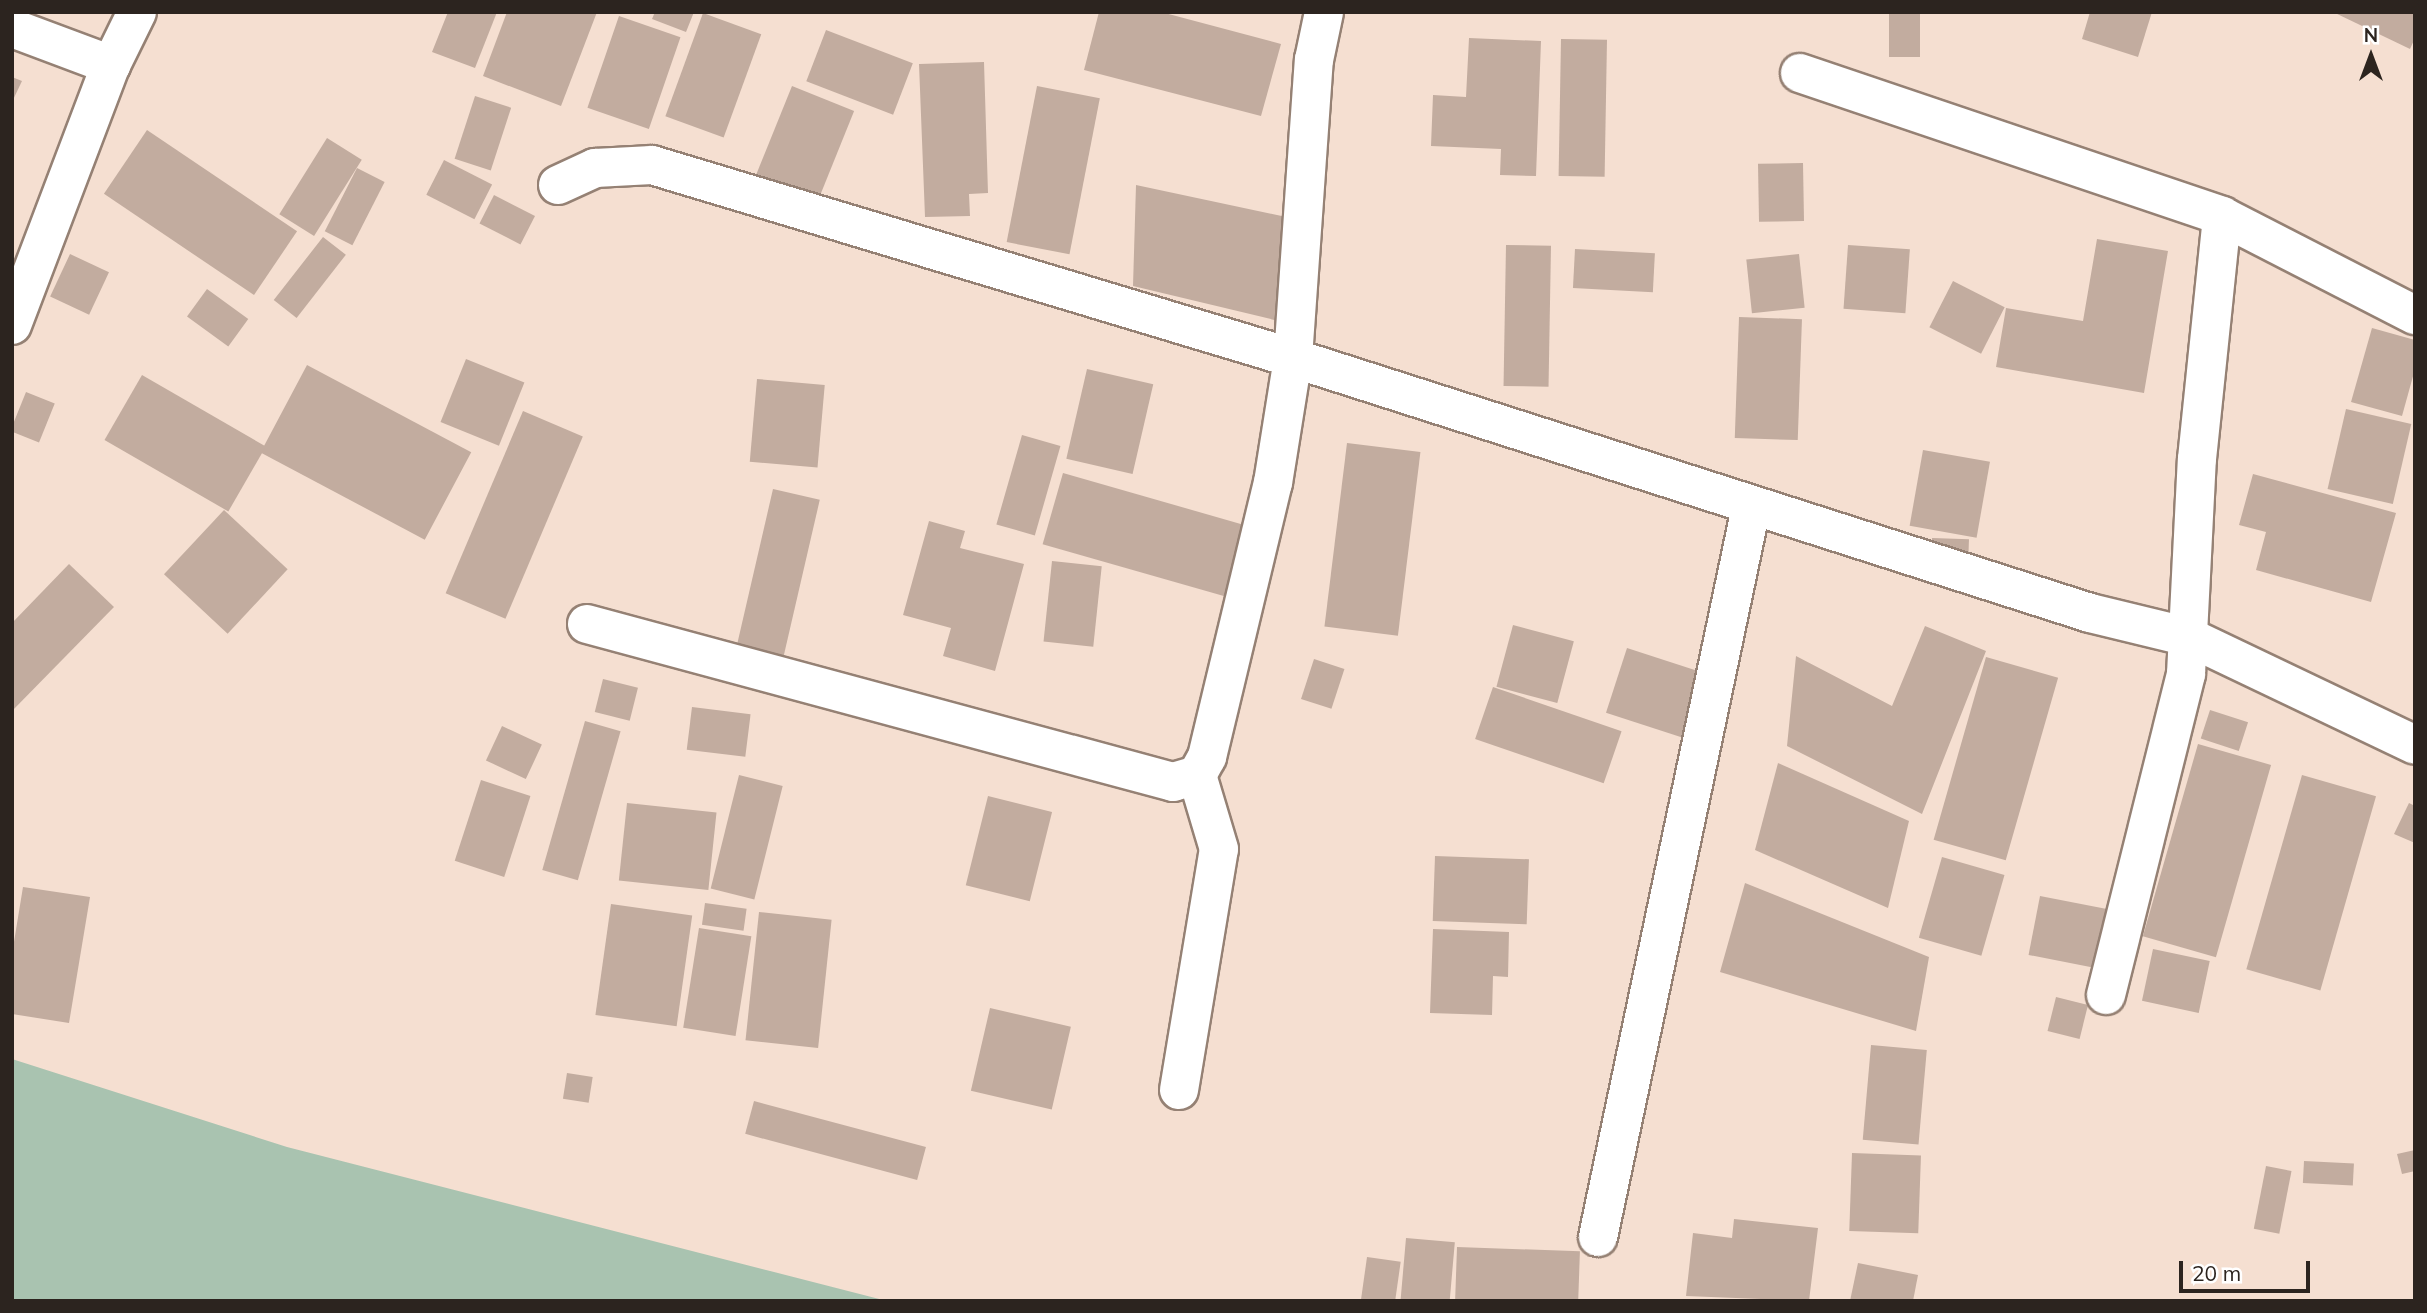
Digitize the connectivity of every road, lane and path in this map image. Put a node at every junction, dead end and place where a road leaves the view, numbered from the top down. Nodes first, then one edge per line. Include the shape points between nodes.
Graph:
1 (137, 12) edge
2 (1324, 12) edge
3 (12, 28) edge
4 (111, 65) junction
5 (1800, 73) dead end
6 (558, 185) dead end
7 (2222, 216) junction
8 (2415, 315) edge
9 (12, 325) edge
10 (1293, 358) junction
11 (1751, 508) junction
12 (587, 624) dead end
13 (2189, 637) junction
14 (2415, 746) edge
15 (1197, 775) junction
16 (2106, 995) dead end
17 (1179, 1090) dead end
18 (1598, 1237) dead end

1 - 4 street
2 - 10 street via 1314,60
3 - 4 street
4 - 9 street
5 - 7 street
6 - 10 street via 595,167 652,165 710,187
7 - 8 street
7 - 13 street via 2207,338
10 - 11 street
10 - 15 street via 1273,483 1207,757
11 - 13 street via 2090,613
11 - 18 street
12 - 15 street via 1173,782
13 - 14 street
13 - 16 street via 2186,674
15 - 17 street via 1219,849

